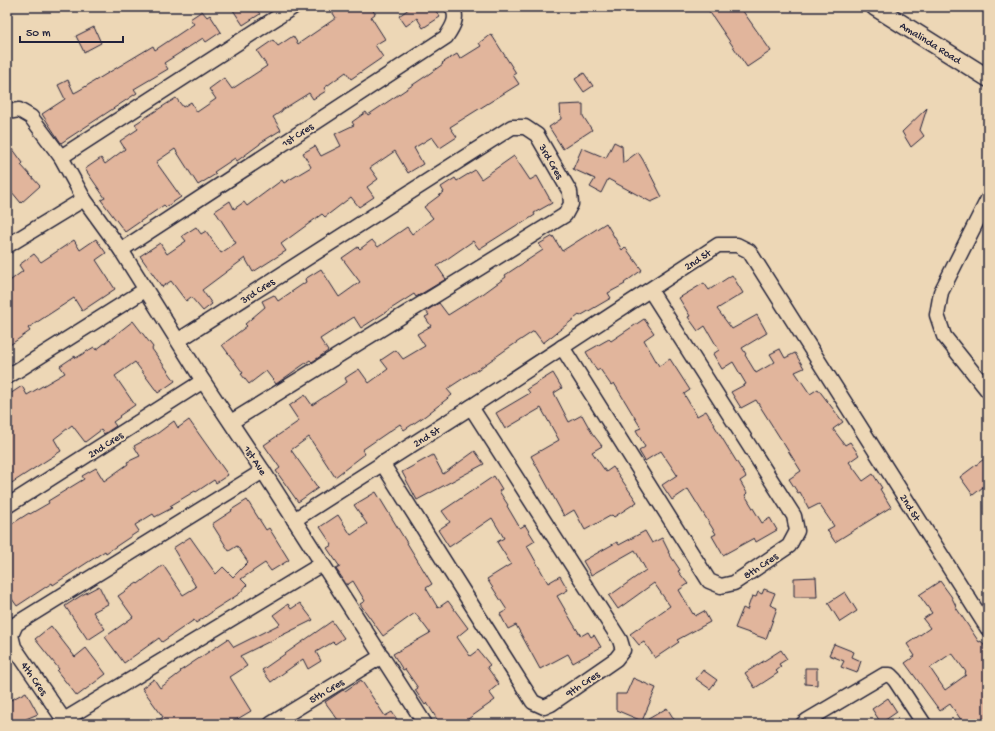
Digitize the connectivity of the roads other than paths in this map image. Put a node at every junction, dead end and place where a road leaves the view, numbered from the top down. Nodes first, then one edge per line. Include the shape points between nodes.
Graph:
1 (293, 7) edge
2 (452, 7) edge
3 (875, 7) edge
4 (988, 78) edge
5 (7, 112) edge
6 (61, 157) junction
7 (84, 199) junction
8 (988, 199) edge
9 (7, 246) edge
10 (121, 250) junction
11 (145, 290) junction
12 (650, 290) junction
13 (179, 340) junction
14 (562, 347) junction
15 (7, 377) edge
16 (203, 381) junction
17 (988, 391) edge
18 (471, 407) junction
19 (231, 422) junction
20 (382, 463) junction
21 (262, 471) junction
22 (7, 506) edge
23 (294, 520) junction
24 (322, 564) junction
25 (988, 629) edge
26 (382, 656) junction
27 (63, 722) edge
28 (271, 724) edge
29 (425, 724) edge
30 (803, 724) edge
31 (924, 724) edge

1 - 6 street
2 - 10 street, 1st Cres via 455,11 454,24 446,37
3 - 4 street, Amalinda Road
5 - 6 street, 1st Ave via 19,110 31,117
6 - 7 street, 1st Ave
7 - 9 street
7 - 10 street, 1st Ave
8 - 17 street via 941,292 937,315 944,336
10 - 11 street, 1st Ave
11 - 13 street, 1st Ave
11 - 15 street
12 - 14 street, 2nd St
12 - 14 street, 8th Cres via 794,516 797,531 789,546 734,583 721,586 709,581
12 - 25 street, 2nd St via 718,245 737,245 749,251
13 - 16 street, 1st Ave
13 - 19 street, 3rd Cres via 512,127 525,127 536,135 570,192 571,204 565,215
14 - 18 street, 2nd St
16 - 19 street, 1st Ave
16 - 22 street, 2nd Cres
18 - 20 street, 2nd St
18 - 20 street, 9th Cres via 620,640 623,650 616,659 551,704 544,707 533,702
19 - 21 street, 1st Ave
20 - 23 street, 2nd St
21 - 23 street, 1st Ave
21 - 27 street, 4th Cres via 16,624 11,635 14,647
23 - 24 street, 1st Ave
24 - 26 street, 1st Ave
24 - 27 street, 4th Cres
26 - 28 street, 5th Cres
26 - 29 street, 1st Ave
30 - 31 street via 884,675 890,675

